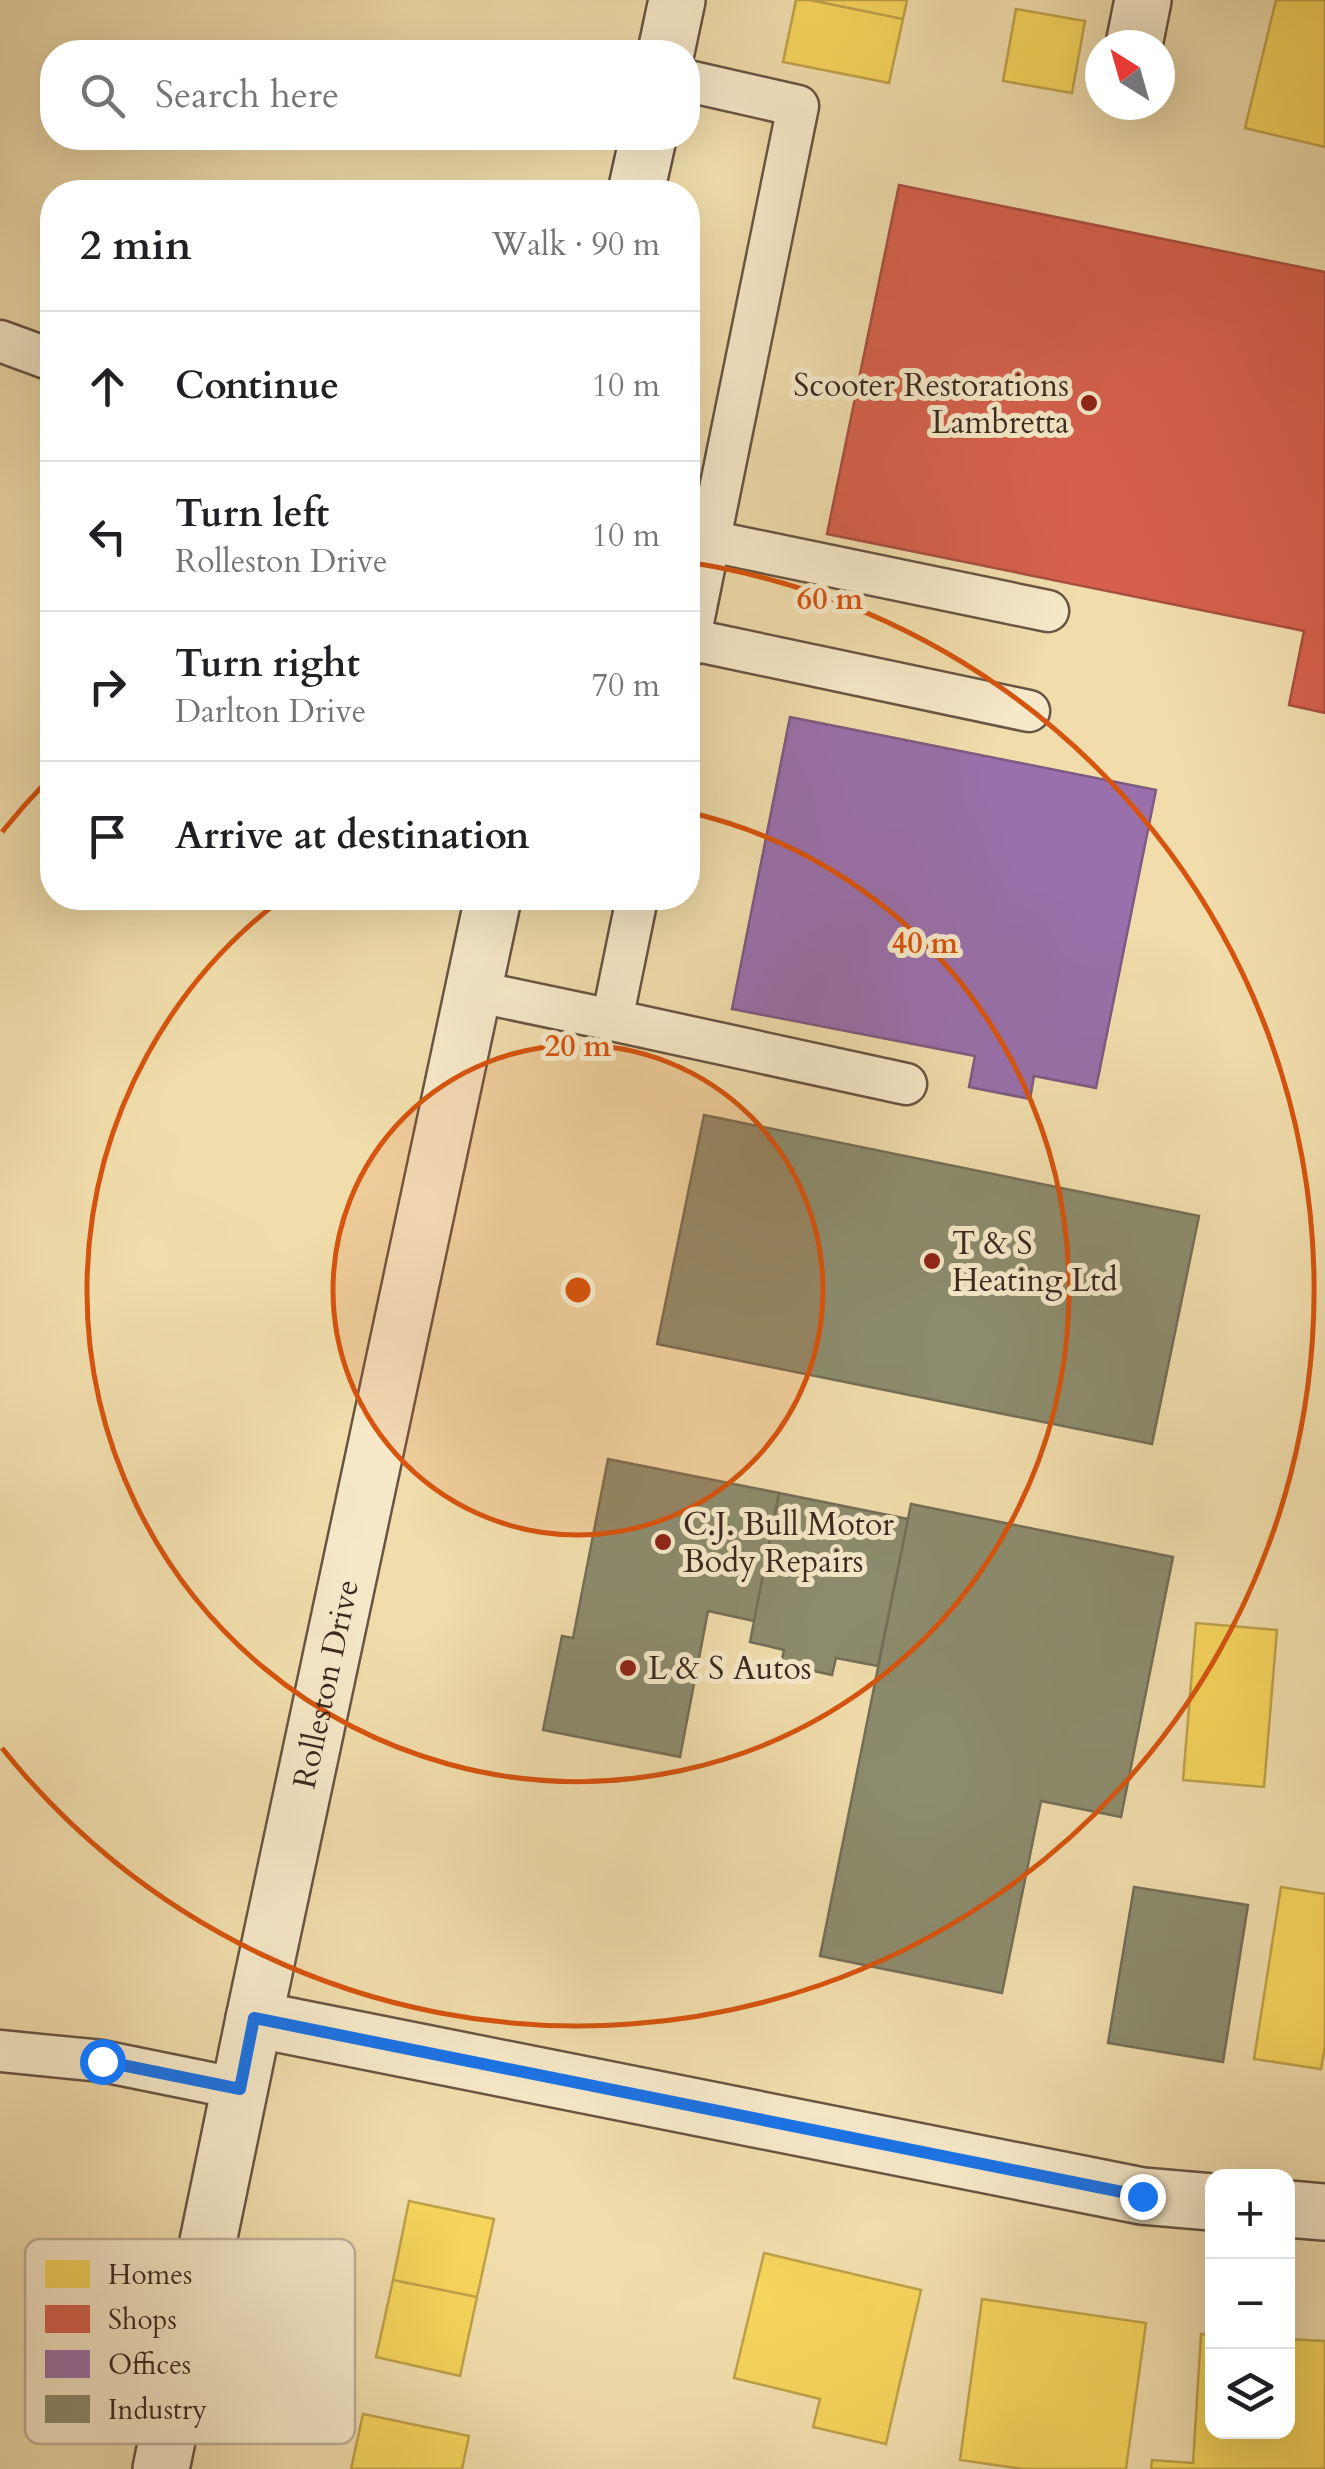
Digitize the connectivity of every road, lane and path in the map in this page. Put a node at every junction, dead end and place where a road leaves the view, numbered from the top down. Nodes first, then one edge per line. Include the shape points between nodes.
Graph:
1 (677, 0) edge
2 (1143, 0) edge
3 (1137, 30) edge
4 (669, 40) edge
5 (700, 85) edge
6 (645, 150) edge
7 (639, 180) edge
8 (0, 342) edge
9 (40, 356) edge
10 (710, 541) junction
11 (700, 587) edge
12 (1048, 611) dead end
13 (700, 644) edge
14 (1029, 711) dead end
15 (490, 910) edge
16 (635, 910) edge
17 (474, 991) junction
18 (612, 1020) junction
19 (906, 1084) dead end
20 (254, 2018) junction
21 (0, 2052) edge
22 (240, 2089) junction
23 (1205, 2201) edge
24 (1295, 2210) edge
25 (1325, 2212) edge
26 (209, 2239) edge
27 (166, 2444) edge
28 (161, 2469) edge

1 - 4 street
2 - 3 street
5 - 10 lane via 798,106
6 - 7 street
8 - 9 lane
10 - 11 lane
10 - 12 lane
13 - 14 lane
15 - 17 street, Rolleston Drive
16 - 18 lane
17 - 18 lane
17 - 20 street, Rolleston Drive
18 - 19 lane
20 - 22 street, Rolleston Drive
20 - 23 street via 1142,2196
21 - 22 lane via 102,2061
22 - 26 street, Rolleston Drive
24 - 25 street
27 - 28 street, Rolleston Drive

